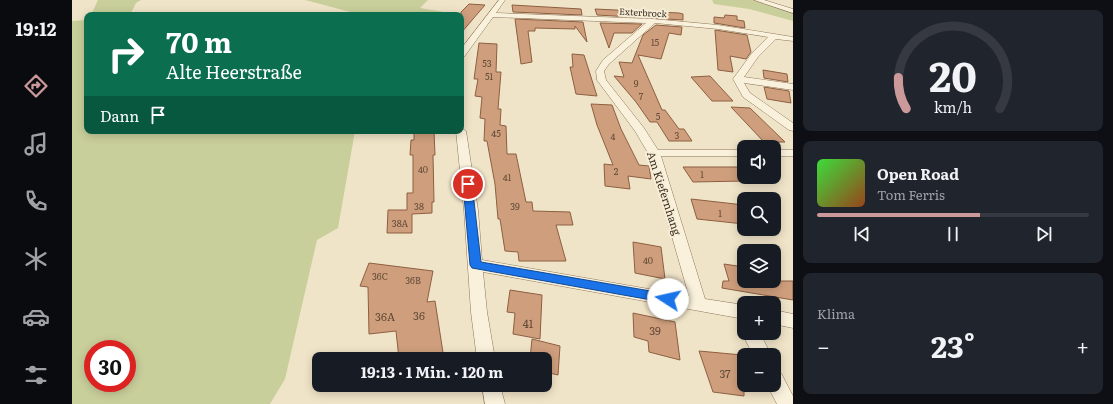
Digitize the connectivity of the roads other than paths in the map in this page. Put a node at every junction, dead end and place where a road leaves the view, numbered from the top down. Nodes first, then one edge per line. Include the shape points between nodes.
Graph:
1 (502, 0) edge
2 (757, 0) edge
3 (793, 11) edge
4 (492, 15) junction
5 (653, 21) junction
6 (774, 36) junction
7 (793, 39) edge
8 (464, 51) edge
9 (738, 79) junction
10 (793, 87) edge
11 (793, 128) edge
12 (461, 134) edge
13 (654, 153) junction
14 (737, 153) edge
15 (781, 153) edge
16 (793, 153) edge
17 (476, 265) junction
18 (699, 304) junction
19 (737, 313) edge
20 (781, 318) edge
21 (793, 320) edge
22 (485, 352) edge
23 (492, 392) edge
24 (781, 392) edge
25 (494, 404) edge
26 (787, 404) edge

1 - 4 street
2 - 3 street
4 - 5 street, Exterbrock
4 - 8 street
5 - 6 street, Exterbrock via 718,27
5 - 13 street, Am Kiefernhang via 606,62 600,71 602,80
6 - 7 street, Exterbrock
6 - 9 street via 755,55
9 - 10 street
9 - 11 street via 746,95
12 - 17 street
13 - 14 street
13 - 18 street, Am Kiefernhang
15 - 16 street
17 - 18 street
17 - 22 street
18 - 19 street
20 - 21 street
23 - 25 street
24 - 26 street

